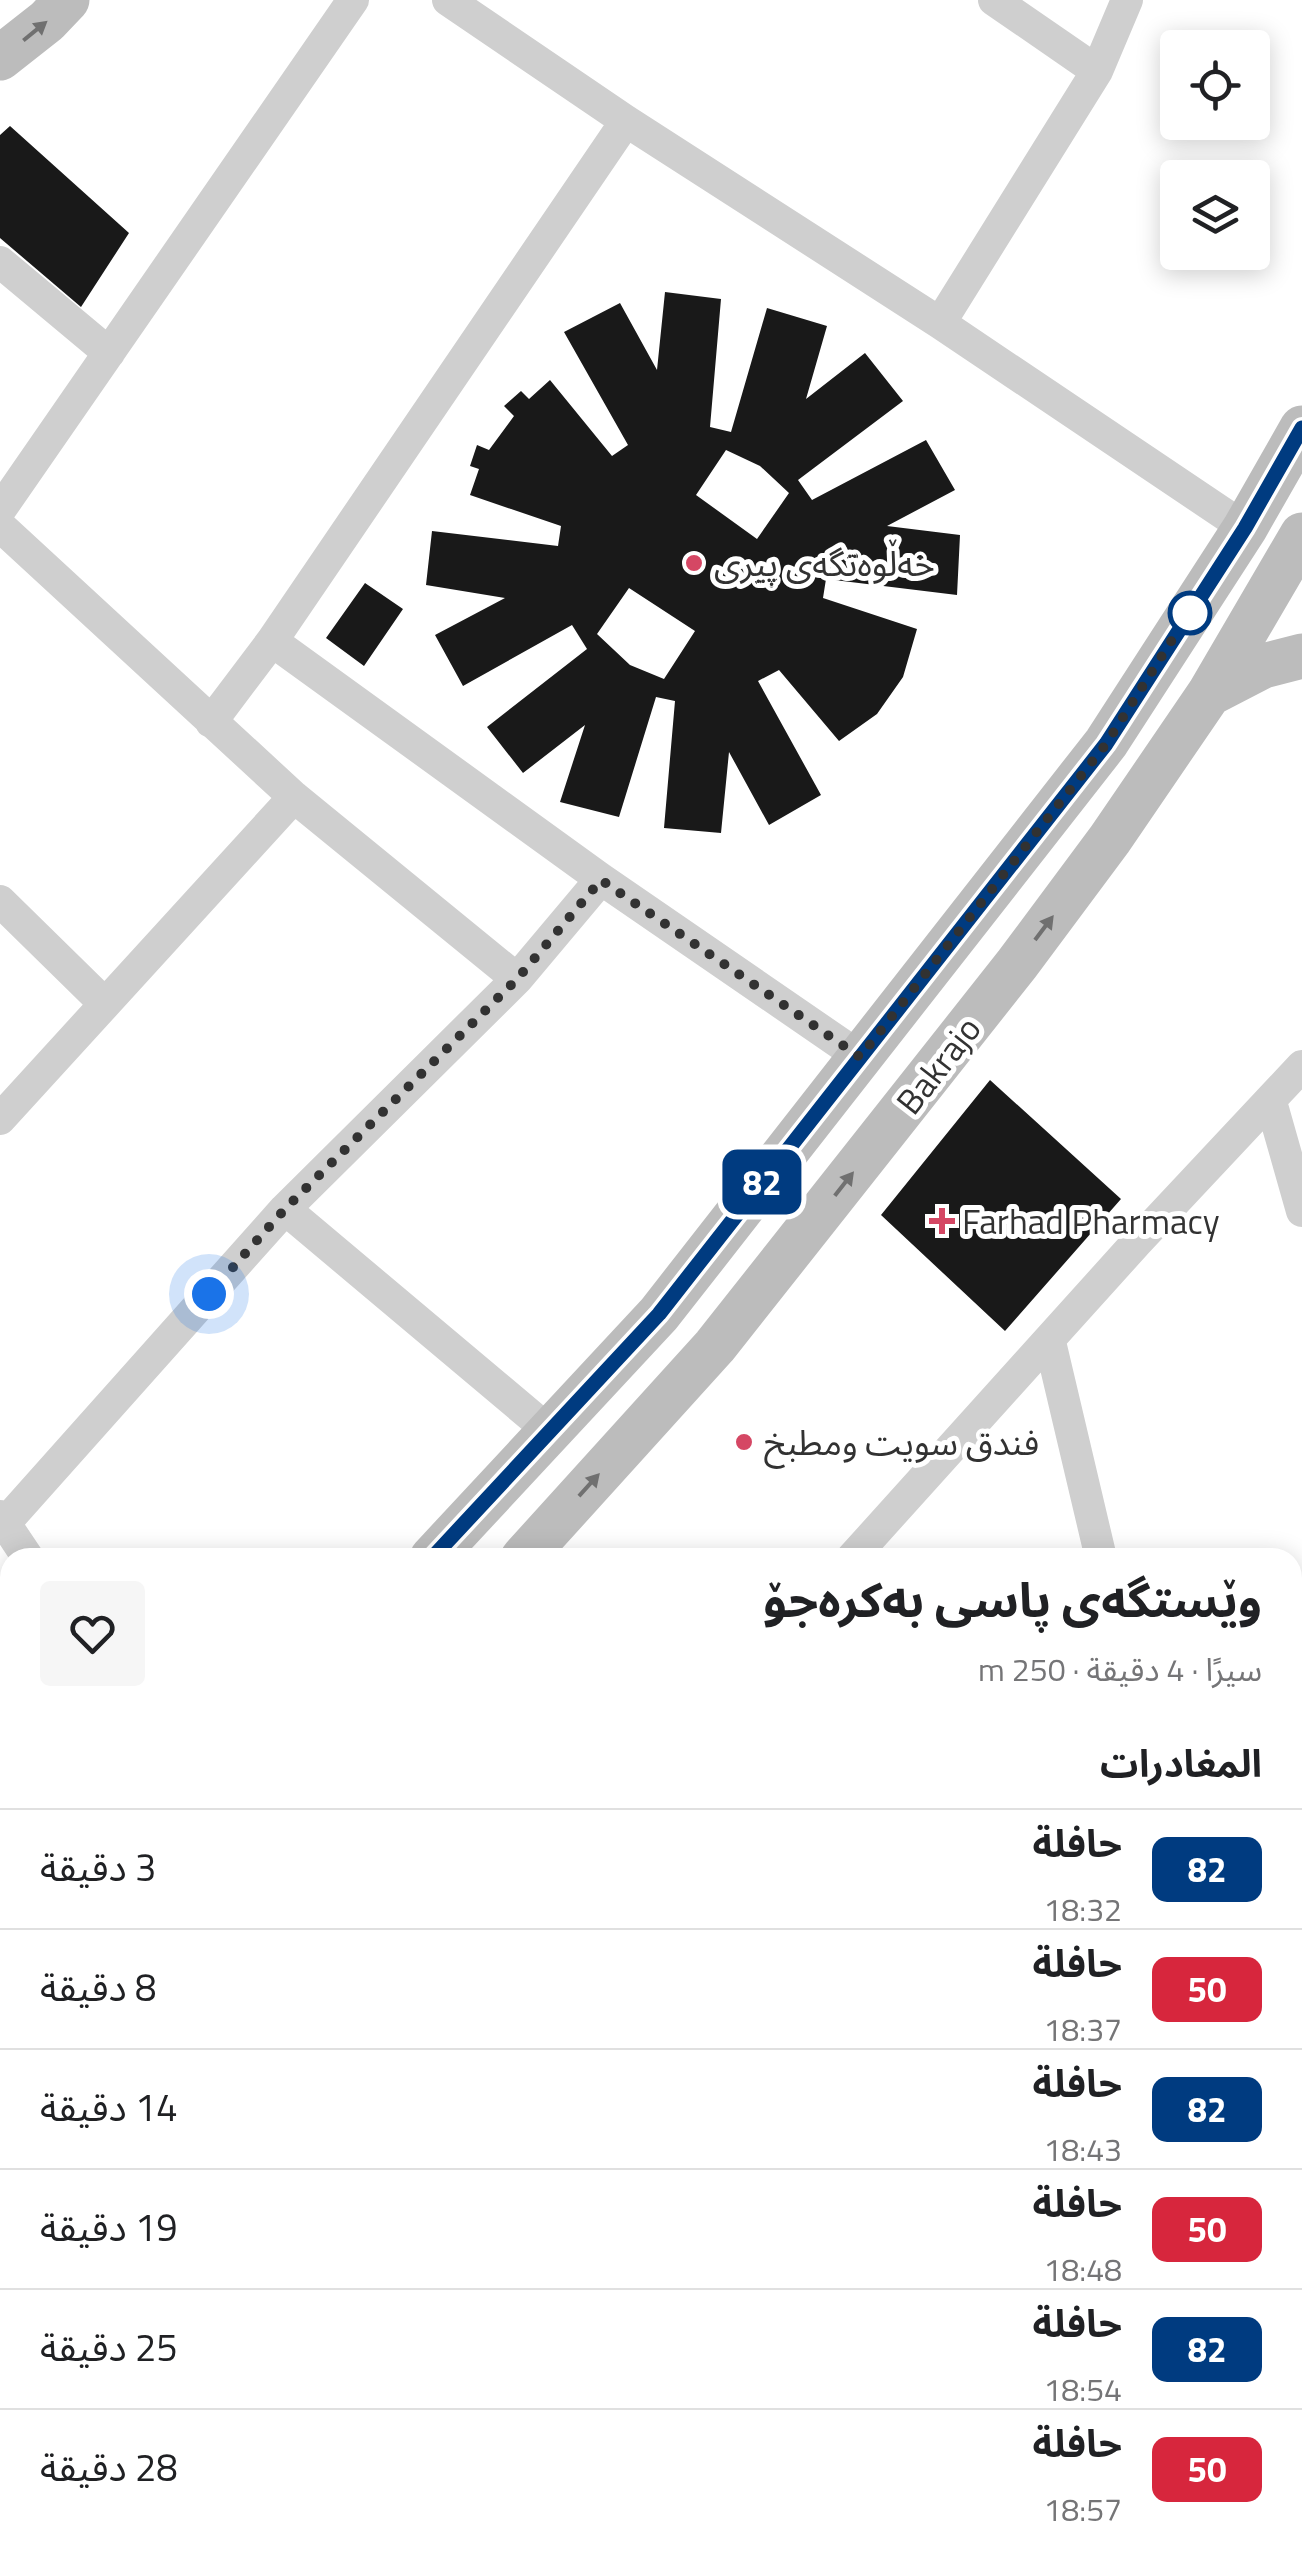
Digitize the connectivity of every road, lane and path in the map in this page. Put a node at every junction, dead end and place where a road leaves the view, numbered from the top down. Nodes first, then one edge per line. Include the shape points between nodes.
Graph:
1 (67, 0) edge
2 (352, 0) edge
3 (448, 0) edge
4 (994, 0) edge
5 (1127, 0) edge
6 (0, 58) edge
7 (1098, 71) junction
8 (626, 121) junction
9 (0, 262) edge
10 (940, 323) junction
11 (108, 353) junction
12 (1302, 428) edge
13 (1290, 477) edge
14 (0, 510) edge
15 (0, 526) edge
16 (1245, 528) junction
17 (1302, 535) edge
18 (1212, 577) junction
19 (1261, 605) junction
20 (272, 641) junction
21 (1302, 656) edge
22 (1209, 694) junction
23 (211, 722) junction
24 (294, 797) junction
25 (601, 880) junction
26 (0, 901) edge
27 (517, 979) junction
28 (105, 1004) junction
29 (860, 1057) junction
30 (1302, 1066) edge
31 (1271, 1102) junction
32 (0, 1118) edge
33 (285, 1209) junction
34 (1302, 1211) edge
35 (1050, 1342) junction
36 (549, 1431) junction
37 (3, 1519) edge
38 (22, 1548) edge
39 (441, 1548) edge
40 (532, 1548) edge
41 (861, 1548) edge
42 (1099, 1548) edge

6 -> 1 main road
2 - 11 street
3 - 8 street
4 - 7 street
5 - 7 street
7 - 10 street
8 - 10 street
8 - 20 street
9 - 11 street
10 - 16 street
11 - 14 street
12 - 13 main road
13 - 16 main road
15 - 23 street
16 - 18 main road
17 - 19 main road, Bakrajo
18 - 19 main road
18 - 29 main road via 1106,744
19 - 22 main road, Bakrajo
20 - 23 street
20 - 25 street
21 - 22 main road via 1263,666
40 -> 22 main road, Bakrajo via 715,1346 1018,964
23 - 24 street
24 - 27 street
24 - 28 street
25 - 27 street
25 - 29 street
26 - 28 street
27 - 33 street
28 - 32 street
29 - 36 main road via 659,1314
30 - 31 street
31 - 34 street
31 - 35 street
33 - 36 street
33 - 37 street
35 - 41 street
35 - 42 street
36 - 39 main road
37 - 38 street

